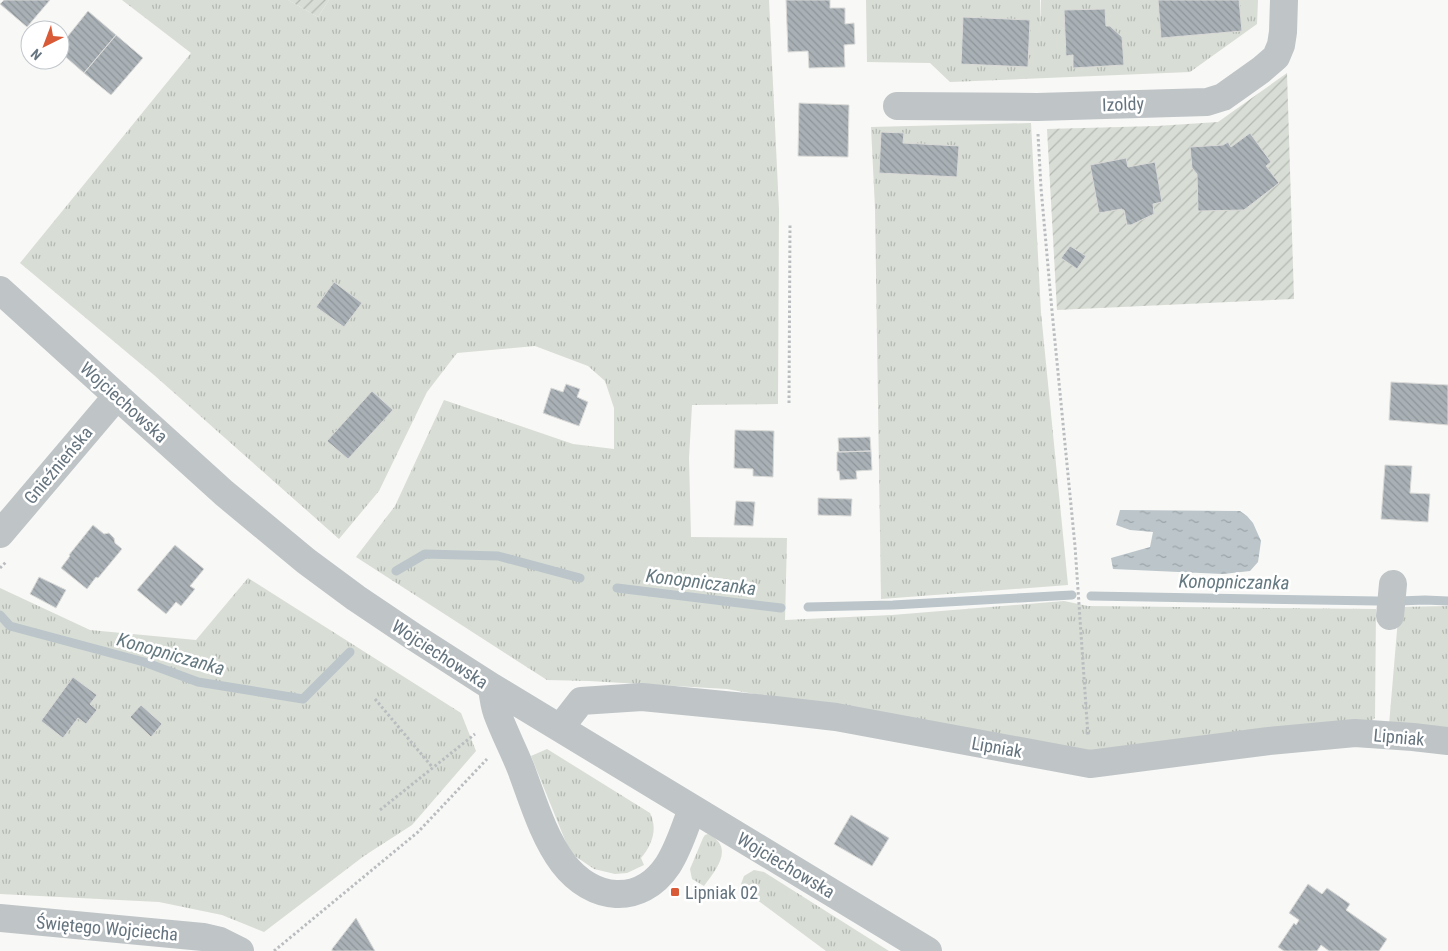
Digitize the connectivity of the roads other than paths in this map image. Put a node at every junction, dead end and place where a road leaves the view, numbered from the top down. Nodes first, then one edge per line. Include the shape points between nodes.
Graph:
1 (1284, 0) edge
2 (897, 106) dead end
3 (0, 290) edge
4 (117, 396) junction
5 (0, 534) edge
6 (1393, 584) dead end
7 (1390, 616) dead end
8 (492, 687) junction
9 (560, 728) junction
10 (1448, 742) edge
11 (692, 809) junction
12 (0, 918) edge
13 (240, 951) edge
14 (928, 951) edge

1 - 2 street, Izoldy via 1283,32 1276,57 1223,97 1207,102 1037,107
3 - 4 street, Wojciechowska
4 - 5 street, Gnieźnieńska
4 - 8 street, Wojciechowska via 224,493 306,561 381,615
6 - 7 street
8 - 9 street, Wojciechowska
8 - 11 street via 497,712 550,843 574,876 586,885 614,895 648,886 668,865
9 - 10 street, Lipniak via 581,701 642,696 836,718 1090,764 1355,733
9 - 11 street, Wojciechowska
11 - 14 street, Wojciechowska
12 - 13 street, Świętego Wojciecha via 203,937

